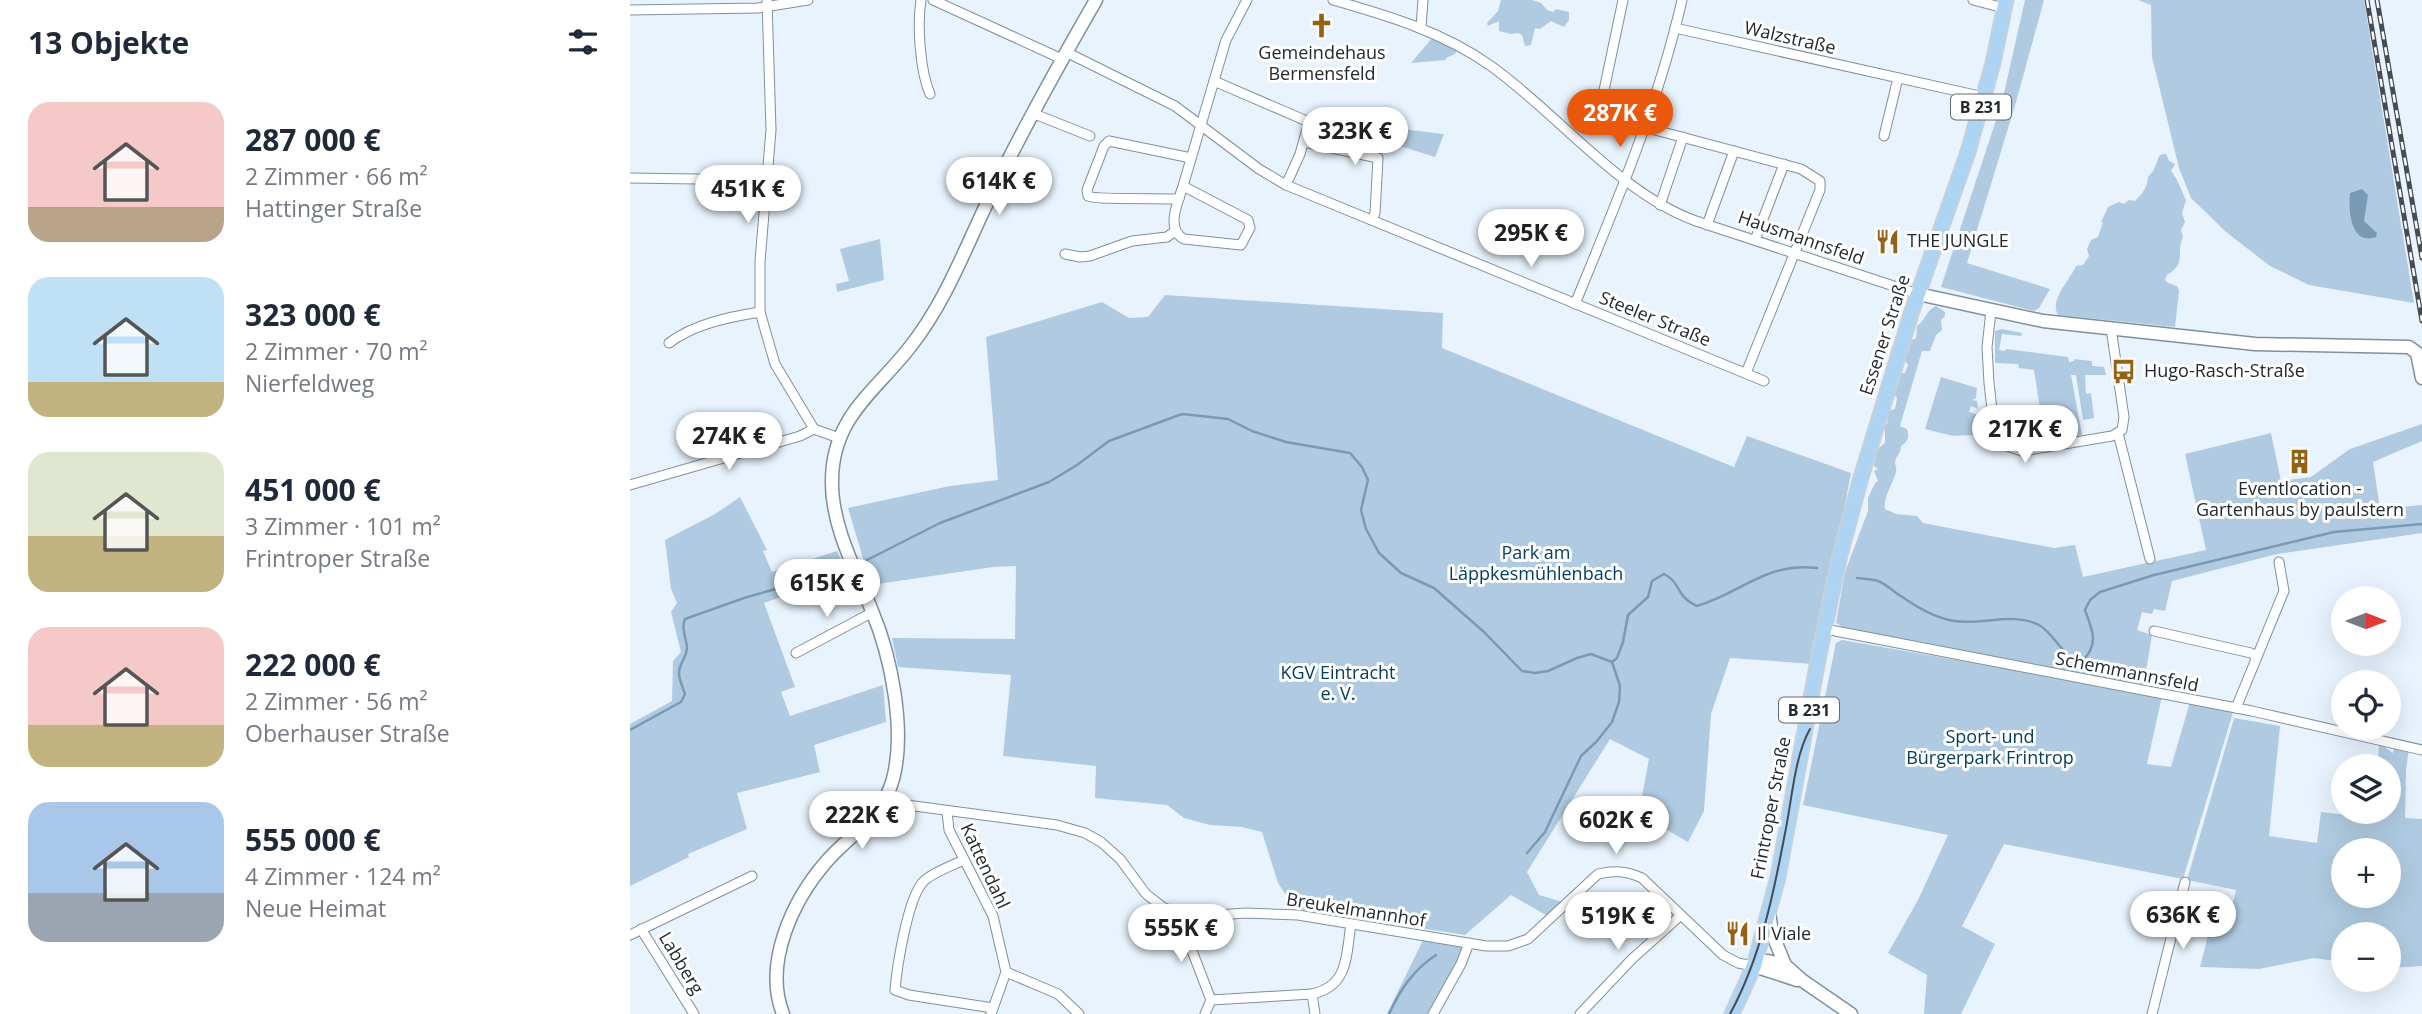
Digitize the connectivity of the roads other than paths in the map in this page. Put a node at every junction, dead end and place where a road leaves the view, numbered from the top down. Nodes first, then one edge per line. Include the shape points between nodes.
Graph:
1 (808, 0) edge
2 (921, 0) edge
3 (933, 0) edge
4 (1096, 0) edge
5 (1247, 0) edge
6 (1334, 0) edge
7 (1423, 0) edge
8 (1623, 0) edge
9 (1682, 0) edge
10 (1973, 0) edge
11 (768, 3) edge
12 (947, 3) edge
13 (2005, 4) edge
14 (630, 10) edge
15 (1421, 27) junction
16 (1675, 28) junction
17 (1064, 56) junction
18 (1898, 78) junction
19 (1214, 81) junction
20 (930, 94) dead end
21 (1984, 97) junction
22 (1032, 113) junction
23 (1648, 117) junction
24 (1201, 126) junction
25 (1644, 127) junction
26 (1090, 136) dead end
27 (1884, 136) dead end
28 (1683, 137) junction
29 (1304, 142) junction
30 (1734, 151) junction
31 (1191, 158) junction
32 (1784, 164) junction
33 (630, 178) edge
34 (767, 180) junction
35 (1626, 180) junction
36 (1286, 184) junction
37 (1183, 186) junction
38 (1179, 199) junction
39 (1660, 205) junction
40 (1372, 220) junction
41 (1707, 225) junction
42 (1175, 231) junction
43 (1755, 240) junction
44 (1065, 254) dead end
45 (1794, 254) junction
46 (1918, 295) junction
47 (1576, 304) junction
48 (1991, 311) junction
49 (760, 312) junction
50 (2111, 328) junction
51 (669, 344) dead end
52 (1746, 373) junction
53 (2422, 378) edge
54 (1764, 381) dead end
55 (814, 429) junction
56 (2118, 433) junction
57 (839, 438) junction
58 (1860, 481) joint
59 (630, 485) edge
60 (2150, 559) dead end
61 (2278, 562) dead end
62 (873, 612) junction
63 (1825, 629) junction
64 (2154, 631) dead end
65 (796, 653) dead end
66 (2258, 657) junction
67 (2236, 708) junction
68 (2422, 750) edge
69 (884, 802) junction
70 (947, 812) junction
71 (964, 860) junction
72 (752, 876) dead end
73 (2185, 882) dead end
74 (1769, 911) junction
75 (1681, 915) junction
76 (1190, 917) junction
77 (1351, 924) junction
78 (641, 929) junction
79 (630, 935) edge
80 (1469, 943) junction
81 (1784, 965) junction
82 (1754, 966) junction
83 (1006, 972) junction
84 (1803, 981) junction
85 (1312, 994) junction
86 (1211, 1000) junction
87 (992, 1011) edge
88 (694, 1014) edge
89 (783, 1014) edge
90 (1079, 1014) edge
91 (1205, 1014) edge
92 (1315, 1014) edge
93 (1433, 1014) edge
94 (1580, 1014) edge
95 (1732, 1014) edge
96 (1851, 1014) edge
97 (2152, 1014) edge

1 - 11 street
2 - 20 street via 924,80
3 - 12 street, Steeler Straße
4 - 17 street
5 - 19 street via 1228,33
6 - 15 street, Hausmannsfeld
7 - 15 street
8 - 23 street via 1603,95
9 - 16 street
10 - 13 street
11 - 14 street via 758,8
11 - 34 street via 771,124
12 - 17 street, Steeler Straße
13 - 21 main road, Essener Straße / B 231
15 - 35 street, Hausmannsfeld via 1493,67
16 - 18 street, Walzstraße
16 - 23 street
17 - 22 street
17 - 24 street, Steeler Straße via 1161,98
18 - 21 street, Walzstraße
18 - 27 street
19 - 24 street
19 - 29 street via 1309,122
21 - 46 main road, Essener Straße / B 231
22 - 26 street
22 - 57 street via 928,322 862,400
23 - 25 street
24 - 31 street
24 - 36 street, Steeler Straße
25 - 28 street
25 - 35 street
28 - 30 street
28 - 39 street
29 - 36 street
29 - 40 street via 1378,158
30 - 32 street
30 - 41 street
31 - 37 street
31 - 38 street via 1109,141 1087,190 1092,198
32 - 43 street
32 - 45 street via 1807,171 1821,183
33 - 34 street
34 - 49 street
35 - 39 street, Hausmannsfeld
35 - 47 street
36 - 40 street, Steeler Straße
37 - 38 street
37 - 42 street via 1248,220 1251,226 1239,246 1184,239
38 - 42 street
39 - 41 street, Hausmannsfeld
40 - 47 street, Steeler Straße
41 - 43 street, Hausmannsfeld
42 - 44 street via 1090,256
43 - 45 street, Hausmannsfeld
45 - 46 street, Hausmannsfeld
45 - 52 street
46 - 48 street, Hausmannsfeld
46 - 58 main road, Essener Straße / B 231
47 - 52 street, Steeler Straße
48 - 50 street, Hausmannsfeld
48 - 56 street via 1989,383 1994,427 2004,445 2022,451
49 - 51 street via 682,333
49 - 55 street via 775,365
50 - 53 street, Hausmannsfeld via 2278,346 2410,347 2417,353
50 - 56 street via 2124,417 2124,427
52 - 54 street, Steeler Straße
55 - 57 street
55 - 59 street
56 - 60 street
57 - 62 street via 832,470 833,499
58 - 63 main road, Frintroper Straße / B 231
61 - 66 street via 2284,591
62 - 65 street
62 - 69 street via 891,672 898,742 894,777
63 - 67 street, Schemmannsfeld
63 - 74 main road, Frintroper Straße / B 231
64 - 66 street
66 - 67 street
67 - 68 street, Schemmannsfeld
69 - 70 street, Breukelmannhof
69 - 89 street via 827,861 798,903 776,965
70 - 71 street, Kattendahl via 949,830
70 - 76 street, Breukelmannhof via 1057,825 1085,833 1120,859 1154,901
71 - 83 street, Kattendahl via 993,916
71 - 87 street via 925,880 917,891 898,960 895,990
72 - 78 street
73 - 97 street
74 - 81 street
74 - 82 main road, Frintroper Straße / B 231
75 - 80 street, Breukelmannhof via 1642,878 1614,871 1598,874 1528,939 1497,947
75 - 82 street, Breukelmannhof via 1724,955
75 - 94 street
76 - 77 street, Breukelmannhof via 1271,913
76 - 86 street via 1191,948
77 - 80 street, Breukelmannhof
77 - 85 street via 1340,979
78 - 79 street
78 - 88 street, Labberg
80 - 93 street
81 - 82 street via 1762,961
81 - 84 street
82 - 84 street
82 - 95 main road, Frintroper Straße / B 231
83 - 87 street
83 - 90 street via 1058,995
84 - 96 street
85 - 86 street
85 - 92 street
86 - 91 street

